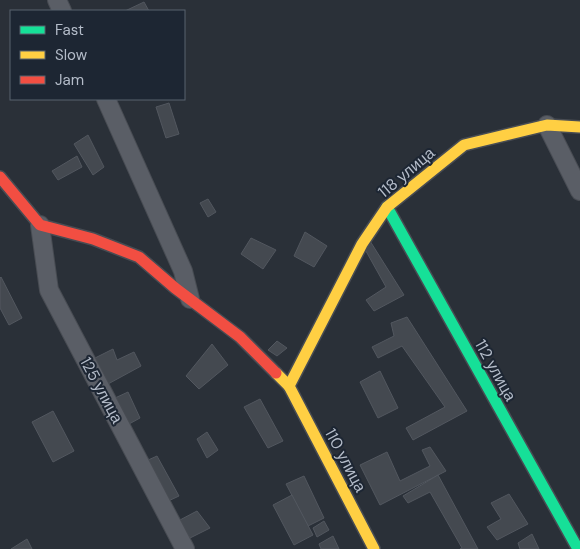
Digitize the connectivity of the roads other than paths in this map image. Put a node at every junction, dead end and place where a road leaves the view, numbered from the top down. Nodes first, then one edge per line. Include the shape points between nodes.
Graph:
1 (106, 100) edge
2 (547, 125) junction
3 (580, 127) edge
4 (0, 177) edge
5 (580, 191) edge
6 (387, 207) junction
7 (40, 225) junction
8 (190, 299) junction
9 (289, 386) junction
10 (185, 549) edge
11 (374, 549) edge
12 (578, 549) edge

1 - 8 street via 183,271
2 - 3 street, 118 улица
2 - 5 street
2 - 6 street, 118 улица via 464,145
4 - 7 street
6 - 9 street, 118 улица via 362,244
6 - 12 street, 112 улица
7 - 8 street, 110 улица via 93,239 139,257
7 - 10 street, 125 улица via 49,290
8 - 9 street, 110 улица via 240,337
9 - 11 street, 110 улица

